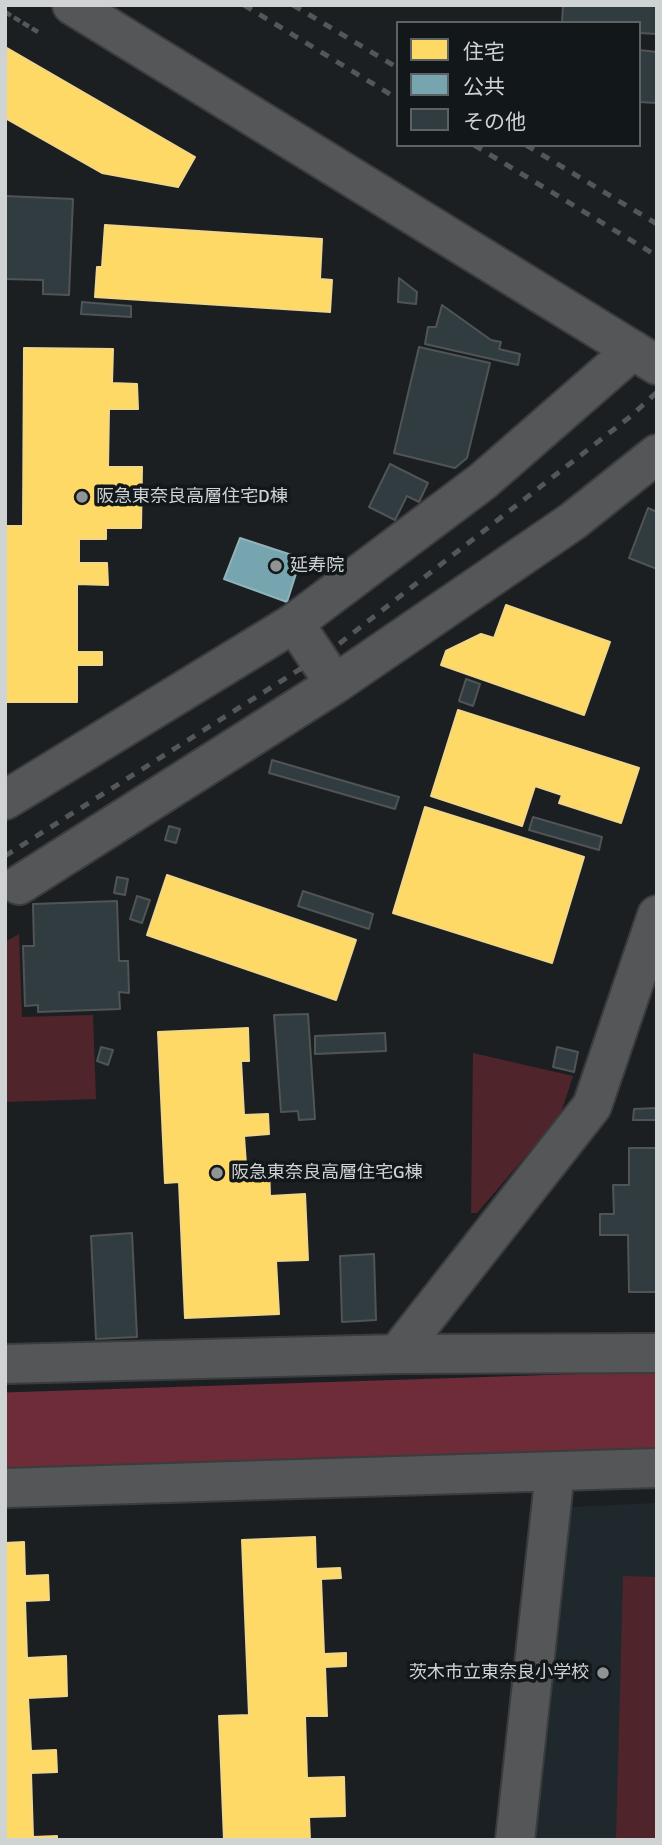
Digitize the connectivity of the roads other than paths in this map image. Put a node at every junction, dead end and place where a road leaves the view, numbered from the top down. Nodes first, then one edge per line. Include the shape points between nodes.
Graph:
1 (72, 5) edge
2 (645, 357) edge
3 (657, 454) edge
4 (294, 623) junction
5 (335, 684) junction
6 (5, 800) edge
7 (19, 885) dead end
8 (657, 915) edge
9 (657, 1353) edge
10 (397, 1354) junction
11 (5, 1364) edge
12 (657, 1468) edge
13 (555, 1472) junction
14 (5, 1488) edge
15 (515, 1840) edge

1 - 2 street
2 - 4 street
3 - 5 street via 573,521
4 - 5 street
4 - 6 street
5 - 7 street
8 - 10 street via 592,1106
9 - 10 street
10 - 11 street
12 - 13 street
13 - 14 street
13 - 15 street

